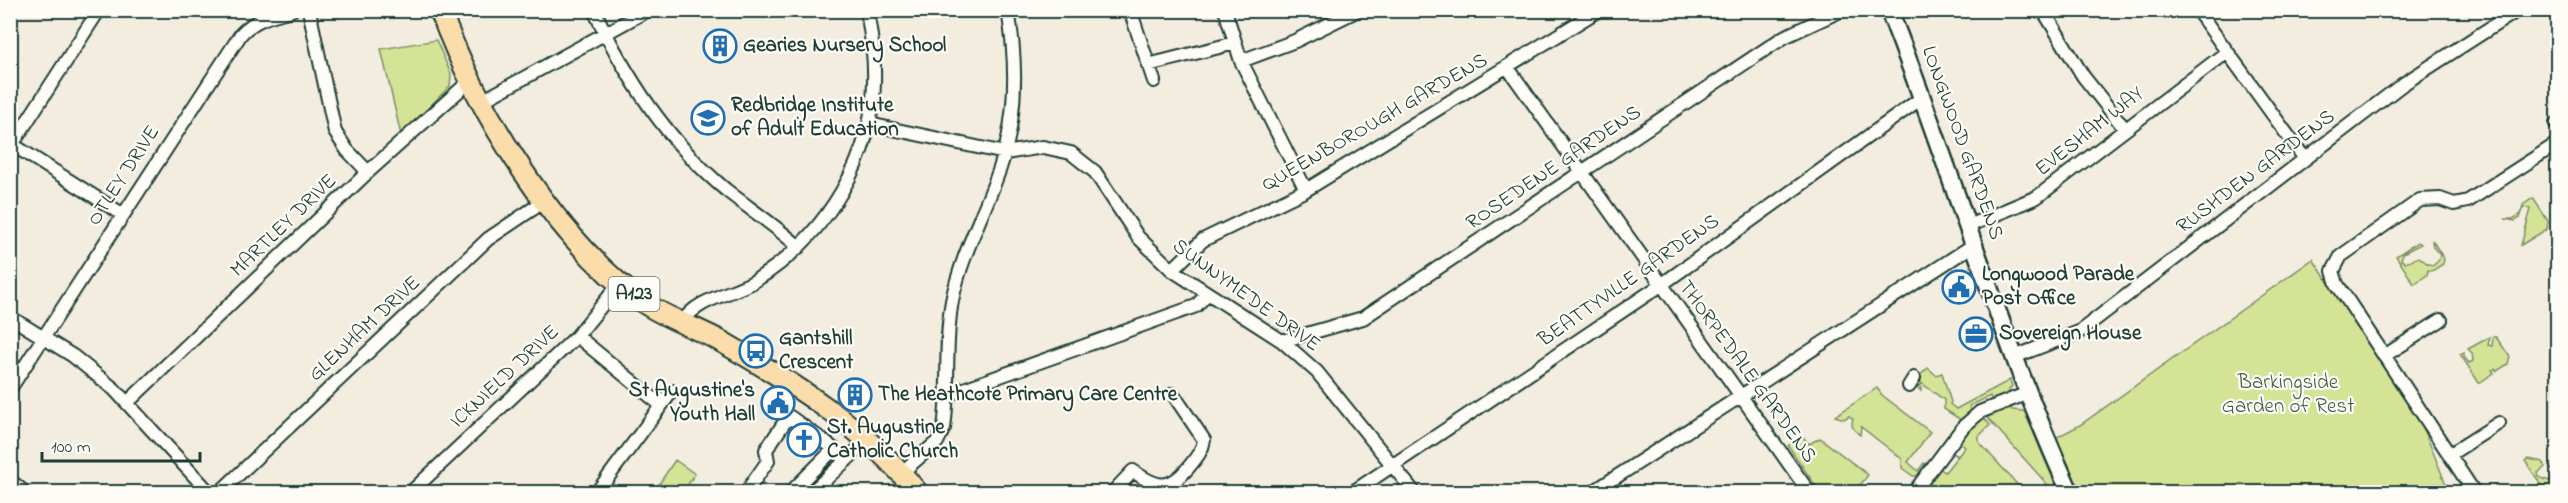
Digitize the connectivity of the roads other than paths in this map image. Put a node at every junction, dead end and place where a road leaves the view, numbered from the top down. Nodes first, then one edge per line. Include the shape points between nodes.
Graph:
1 (99, 10) edge
2 (292, 10) edge
3 (309, 10) edge
4 (440, 10) edge
5 (594, 10) edge
6 (648, 10) edge
7 (867, 10) edge
8 (1008, 10) edge
9 (1130, 10) edge
10 (1225, 10) edge
11 (1358, 10) edge
12 (1599, 10) edge
13 (1842, 10) edge
14 (1889, 10) edge
15 (2043, 10) edge
16 (2197, 10) edge
17 (2518, 10) edge
18 (605, 34) junction
19 (1235, 43) junction
20 (2227, 52) junction
21 (1241, 61) junction
22 (1148, 64) junction
23 (1508, 68) junction
24 (471, 80) junction
25 (1154, 81) dead end
26 (1923, 97) junction
27 (482, 101) junction
28 (869, 124) junction
29 (2125, 129) junction
30 (2558, 143) edge
31 (11, 145) edge
32 (1005, 153) junction
33 (2305, 159) junction
34 (368, 172) junction
35 (1582, 173) junction
36 (1306, 190) junction
37 (543, 202) junction
38 (122, 214) junction
39 (1968, 226) junction
40 (1975, 244) junction
41 (798, 247) junction
42 (1172, 270) junction
43 (621, 283) junction
44 (1661, 285) junction
45 (1207, 294) junction
46 (10, 316) edge
47 (2441, 320) dead end
48 (683, 322) junction
49 (577, 336) junction
50 (44, 338) junction
51 (1282, 341) junction
52 (2384, 356) junction
53 (2014, 357) junction
54 (10, 389) edge
55 (672, 391) dead end
56 (2028, 393) junction
57 (1173, 394) dead end
58 (946, 395) junction
59 (1740, 397) junction
60 (128, 403) junction
61 (661, 405) junction
62 (2499, 423) dead end
63 (867, 441) junction
64 (834, 449) junction
65 (2449, 455) junction
66 (846, 461) junction
67 (1392, 466) junction
68 (901, 473) junction
69 (10, 480) edge
70 (750, 489) edge
71 (24, 492) edge
72 (209, 492) edge
73 (220, 492) edge
74 (411, 492) edge
75 (597, 492) edge
76 (791, 492) edge
77 (812, 492) edge
78 (917, 492) edge
79 (1113, 492) edge
80 (1353, 492) edge
81 (1414, 492) edge
82 (1593, 492) edge
83 (1809, 492) edge
84 (1914, 492) edge
85 (2070, 492) edge
86 (2474, 492) edge

1 - 31 street
2 - 38 street, OTLEY DRIVE via 250,24 241,34
3 - 34 street via 335,132
4 - 24 main road, A123
5 - 18 street
6 - 18 street
7 - 28 street via 874,71
8 - 32 street via 1014,69
9 - 22 street
10 - 19 street
11 - 21 street via 1295,41
12 - 23 street, QUEENBOROUGH GARDENS
13 - 35 street, ROSEDENE GARDENS via 1784,37
14 - 26 street, LONGWOOD GARDENS
15 - 29 street via 2083,76
16 - 20 street
17 - 33 street, RUSHDEN GARDENS via 2403,84
18 - 27 street
18 - 41 street via 663,126 725,189
19 - 21 street
19 - 22 street
20 - 29 street, EVESHAM WAY
20 - 33 street
21 - 36 street
22 - 25 street
23 - 35 street, THORPEDALE GARDENS
23 - 36 street, QUEENBOROUGH GARDENS
24 - 27 main road, A123
24 - 34 street, MARTLEY DRIVE
26 - 39 street, LONGWOOD GARDENS
26 - 44 street, BEATTYVILLE GARDENS
27 - 37 main road, A123
28 - 32 street, SUNNYMEDE DRIVE
28 - 41 street via 843,190
29 - 39 street, EVESHAM WAY via 2037,197
30 - 52 street via 2469,201 2420,201 2341,256 2333,271 2337,284
31 - 38 street
32 - 42 street, SUNNYMEDE DRIVE via 1044,147 1071,153 1095,172 1138,237
32 - 58 street via 952,301
33 - 53 street, RUSHDEN GARDENS via 2079,332
34 - 60 street, MARTLEY DRIVE
35 - 44 street, THORPEDALE GARDENS
35 - 51 street, ROSEDENE GARDENS via 1363,318
36 - 42 street, QUEENBOROUGH GARDENS via 1203,240
37 - 43 main road, A123 via 584,249
37 - 73 street, GLENHAM DRIVE via 488,239
38 - 50 street, OTLEY DRIVE
39 - 40 street, LONGWOOD GARDENS
40 - 53 street, LONGWOOD GARDENS
40 - 59 street
41 - 48 street via 756,280 692,310
42 - 45 street, SUNNYMEDE DRIVE
43 - 48 main road, A123 via 651,307
43 - 49 street, ICKNIELD DRIVE
44 - 59 street, THORPEDALE GARDENS
44 - 67 street, BEATTYVILLE GARDENS
45 - 51 street, SUNNYMEDE DRIVE
45 - 58 street via 1196,306
46 - 50 street
47 - 52 street
48 - 63 main road, A123 via 806,395
49 - 61 street
49 - 74 street, ICKNIELD DRIVE
50 - 54 street, OTLEY DRIVE
50 - 60 street via 73,356
51 - 67 street, SUNNYMEDE DRIVE via 1317,372
52 - 65 street
53 - 56 street, LONGWOOD GARDENS
55 - 61 street
56 - 84 street via 1980,412 1963,427
56 - 85 street, LONGWOOD GARDENS
57 - 79 street via 1204,440 1202,451 1178,481 1166,485 1151,483 1133,471
58 - 68 street via 944,428 937,442
59 - 82 street
59 - 83 street, THORPEDALE GARDENS
60 - 72 street
61 - 75 street
62 - 65 street
63 - 66 street
63 - 68 main road, A123
64 - 66 street
64 - 70 street via 790,417 766,450 768,461
64 - 76 street
65 - 86 street
66 - 77 street
67 - 80 street, BEATTYVILLE GARDENS
67 - 81 street, SUNNYMEDE DRIVE
68 - 78 main road, A123
69 - 71 street

